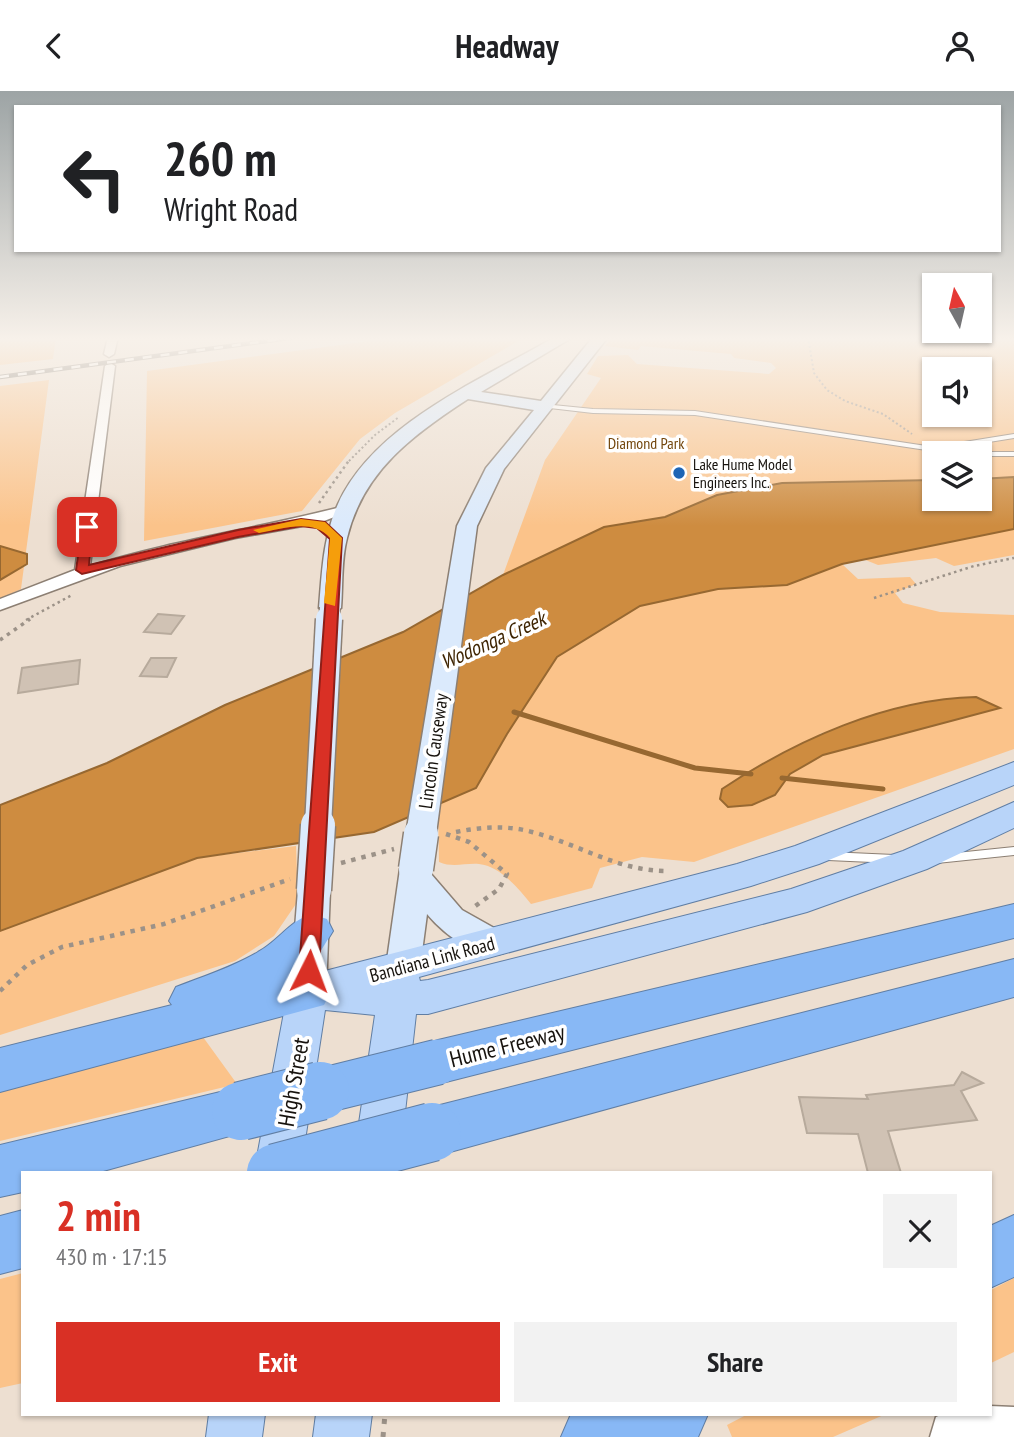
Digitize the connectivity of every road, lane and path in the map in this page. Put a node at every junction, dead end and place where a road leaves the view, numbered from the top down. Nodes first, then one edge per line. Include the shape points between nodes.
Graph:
1 (104, 400) edge
2 (457, 400) edge
3 (503, 400) edge
4 (547, 400) edge
5 (843, 400) edge
6 (542, 406) junction
7 (405, 413) dead end
8 (1014, 436) edge
9 (987, 441) edge
10 (922, 446) edge
11 (922, 449) edge
12 (992, 454) edge
13 (1014, 454) edge
14 (315, 509) dead end
15 (345, 510) junction
16 (301, 523) junction
17 (336, 538) junction
18 (1014, 558) edge
19 (82, 570) junction
20 (81, 590) dead end
21 (874, 598) dead end
22 (0, 605) edge
23 (0, 641) edge
24 (1014, 773) edge
25 (1014, 814) edge
26 (450, 833) junction
27 (437, 837) dead end
28 (1014, 851) edge
29 (807, 855) junction
30 (915, 860) junction
31 (410, 865) junction
32 (671, 871) dead end
33 (313, 891) junction
34 (450, 919) junction
35 (1014, 921) edge
36 (491, 943) junction
37 (1014, 978) edge
38 (400, 983) junction
39 (0, 991) edge
40 (308, 991) junction
41 (93, 1044) junction
42 (0, 1070) edge
43 (0, 1171) edge
44 (277, 1171) edge
45 (285, 1171) edge
46 (375, 1171) edge
47 (21, 1240) edge
48 (1014, 1244) edge
49 (0, 1245) edge
50 (992, 1258) edge
51 (237, 1416) edge
52 (344, 1416) edge
53 (385, 1416) edge
54 (668, 1416) edge
55 (671, 1416) edge
56 (1014, 1424) edge
57 (947, 1433) edge
58 (233, 1437) edge
59 (341, 1437) edge
60 (383, 1437) edge
61 (594, 1437) edge
62 (628, 1437) edge

1 - 19 street
2 - 15 main road via 394,443 374,463
3 - 6 main road
4 - 6 main road, Lincoln Causeway
5 - 10 path via 888,416
6 - 11 lane via 695,413
6 - 31 main road, Lincoln Causeway, bridge via 495,468 467,526
7 - 14 path via 339,470
8 - 9 lane
12 - 13 lane
15 - 16 street
15 - 17 main road
16 - 17 street via 321,525
16 - 19 street
17 - 33 main road, bridge
18 - 21 path
19 - 22 street
20 - 23 path via 20,624
24 - 29 main road, Bandiana Link Road
25 - 30 main road, Bandiana Link Road
26 - 27 path
26 - 32 path via 489,826 533,832 620,868
26 - 34 path via 460,835 507,874 496,893
28 - 30 lane
29 - 30 lane
29 - 36 main road, Bandiana Link Road via 696,890
30 - 38 main road, Bandiana Link Road via 758,912 438,996
31 - 33 path
31 - 34 main road
31 - 38 main road, Lincoln Causeway
33 - 39 path via 74,943 29,963
33 - 40 main road
33 - 41 highway via 302,945 283,959
34 - 36 main road
35 - 43 highway, Hume Freeway, bridge
36 - 38 main road, Bandiana Link Road
37 - 45 highway, bridge
38 - 40 main road, Bandiana Link Road
38 - 46 main road
40 - 41 highway
40 - 44 main road, High Street
41 - 42 highway
47 - 49 highway
48 - 50 highway
51 - 58 main road
52 - 59 main road
53 - 60 path
54 - 61 highway
55 - 62 highway
56 - 57 street via 980,1423

